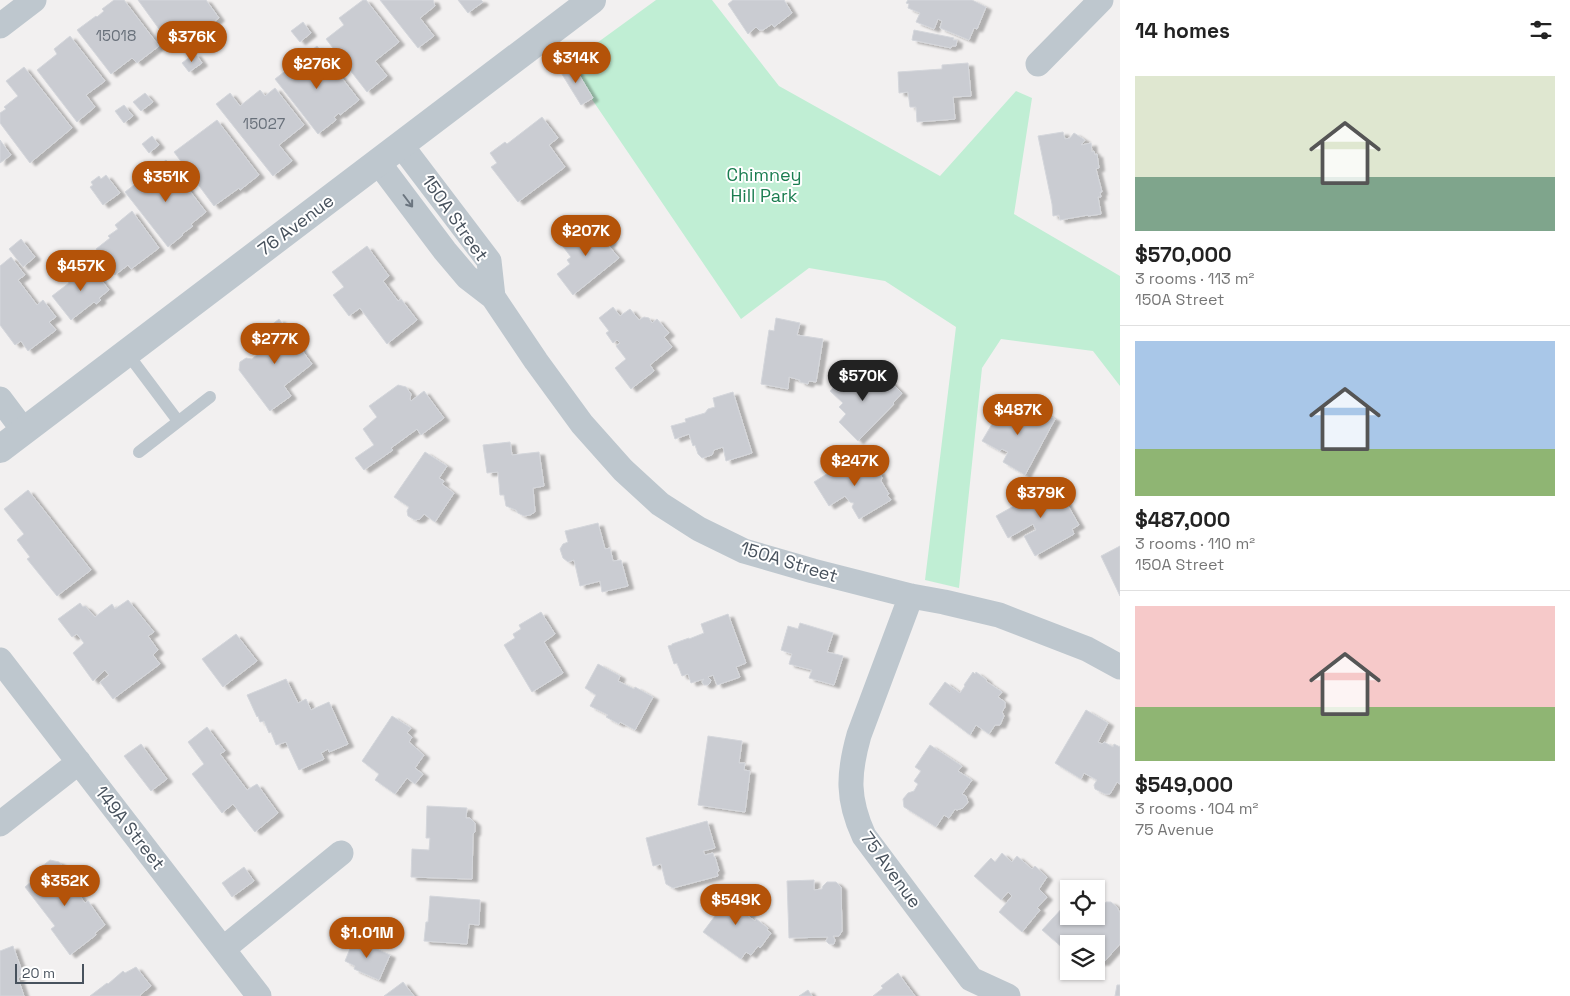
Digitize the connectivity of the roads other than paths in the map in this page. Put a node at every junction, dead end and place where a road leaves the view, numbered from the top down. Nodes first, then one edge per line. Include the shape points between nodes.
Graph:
1 (34, 0) edge
2 (592, 0) edge
3 (1101, 0) edge
4 (0, 26) edge
5 (1038, 64) dead end
6 (401, 145) junction
7 (378, 162) junction
8 (493, 297) junction
9 (127, 353) junction
10 (210, 397) dead end
11 (0, 400) edge
12 (178, 422) junction
13 (24, 431) junction
14 (0, 449) edge
15 (139, 452) dead end
16 (911, 596) junction
17 (0, 660) edge
18 (1120, 668) edge
19 (79, 762) junction
20 (0, 824) edge
21 (341, 853) dead end
22 (223, 948) junction
23 (259, 996) edge
24 (1008, 996) edge

1 - 4 street
2 - 6 street, 76 Avenue
3 - 5 street
6 - 7 street, 76 Avenue
6 - 8 street, 150A Street via 489,262
7 -> 8 street, 150A Street via 461,270
7 - 9 street, 76 Avenue
8 - 16 street, 150A Street via 582,424 622,470 660,504 699,529 744,551
9 - 12 lane
9 - 13 street, 76 Avenue
10 - 12 lane
11 - 13 street
12 - 15 lane
13 - 14 street, 76 Avenue
16 - 18 street, 150A Street via 999,615 1087,649
16 - 24 street, 75 Avenue via 853,756 850,778 856,819 864,836 971,979
17 - 19 street, 149A Street
19 - 20 street
19 - 22 street, 149A Street
21 - 22 street
22 - 23 street, 149A Street

